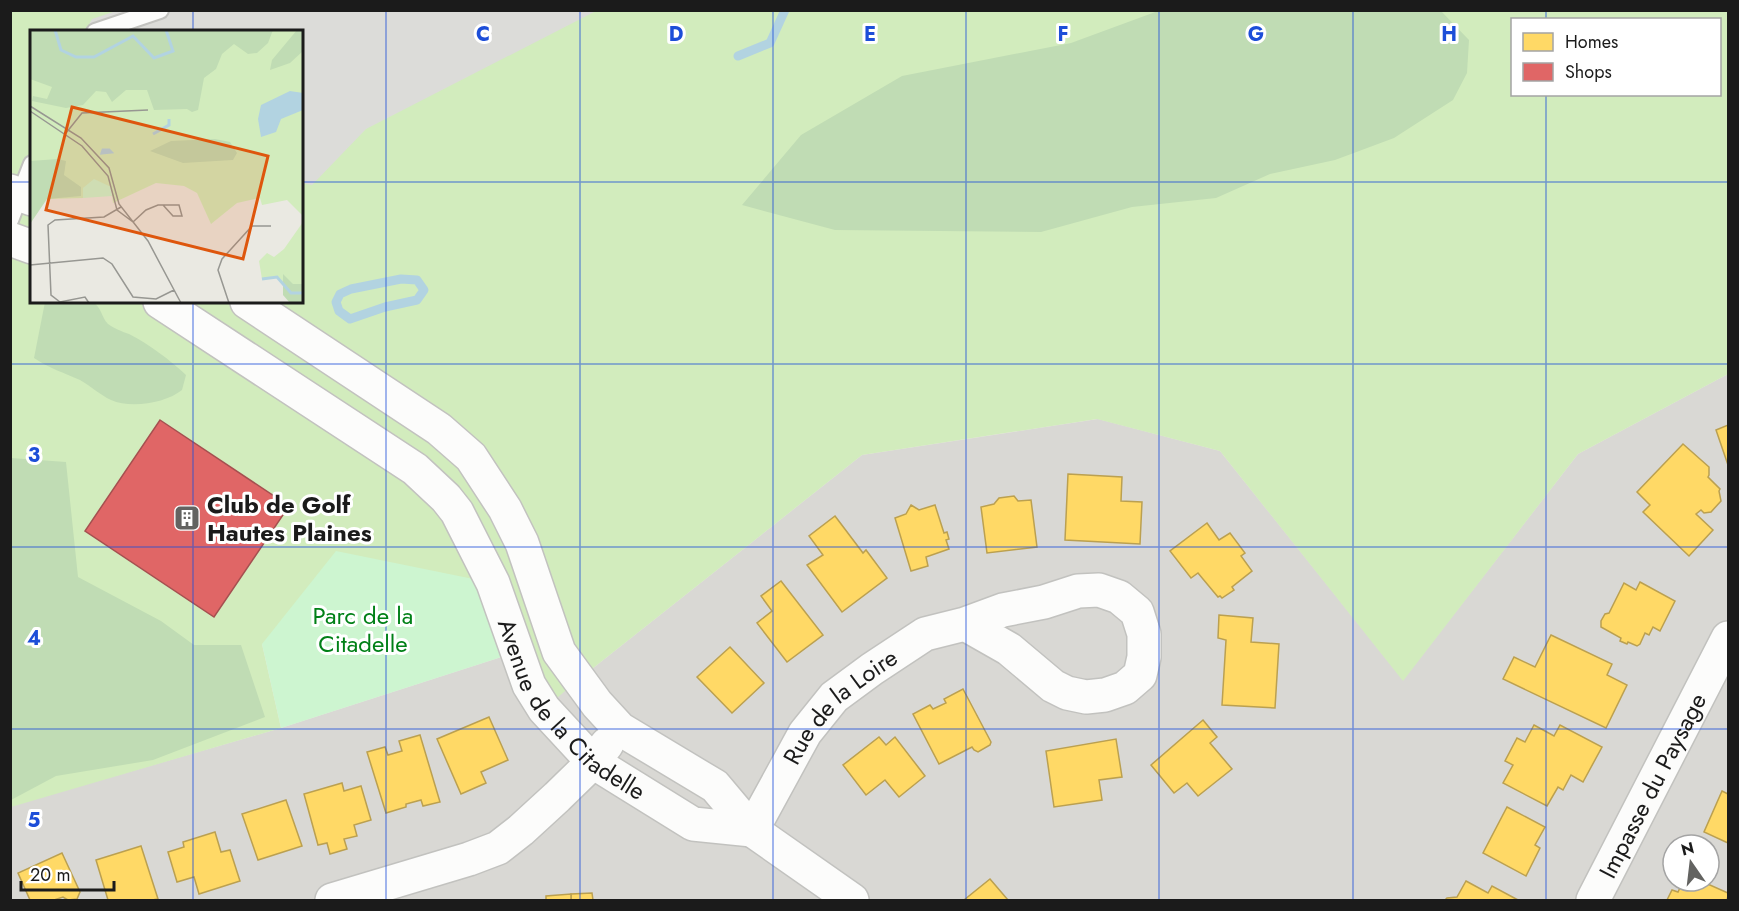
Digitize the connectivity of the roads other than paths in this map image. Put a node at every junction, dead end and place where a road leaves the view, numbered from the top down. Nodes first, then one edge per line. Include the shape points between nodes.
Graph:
1 (160, 10) edge
2 (101, 30) edge
3 (30, 169) edge
4 (18, 201) edge
5 (10, 239) edge
6 (30, 246) edge
7 (162, 303) edge
8 (249, 303) edge
9 (301, 337) junction
10 (274, 376) junction
11 (491, 487) junction
12 (457, 512) junction
13 (965, 624) junction
14 (1728, 638) edge
15 (620, 729) junction
16 (593, 762) junction
17 (752, 830) junction
18 (332, 900) edge
19 (852, 900) edge
20 (1593, 900) edge

1 - 2 lane
3 - 4 lane
5 - 6 street
7 - 10 street, Avenue de la Citadelle
8 - 9 street, Avenue de la Citadelle
9 - 10 street
9 - 11 street, Avenue de la Citadelle via 439,429 471,457
10 - 12 street, Avenue de la Citadelle via 415,469
11 - 12 street
11 - 15 street, Avenue de la Citadelle via 522,543 560,652
12 - 16 street, Avenue de la Citadelle via 492,584 529,685 544,710
13 - 13 street, Rue de la Loire via 1009,649 1067,693 1105,695 1125,688 1140,675 1144,634 1137,612 1119,597 1099,590 1078,591 1003,610
13 - 17 street, Rue de la Loire via 926,634 834,697 805,734
14 - 20 street, Impasse du Paysage
15 - 16 street
15 - 17 street, Avenue de la Citadelle via 715,786
16 - 17 street, Avenue de la Citadelle via 693,824
16 - 18 street via 498,848
17 - 19 street, Avenue de la Citadelle

